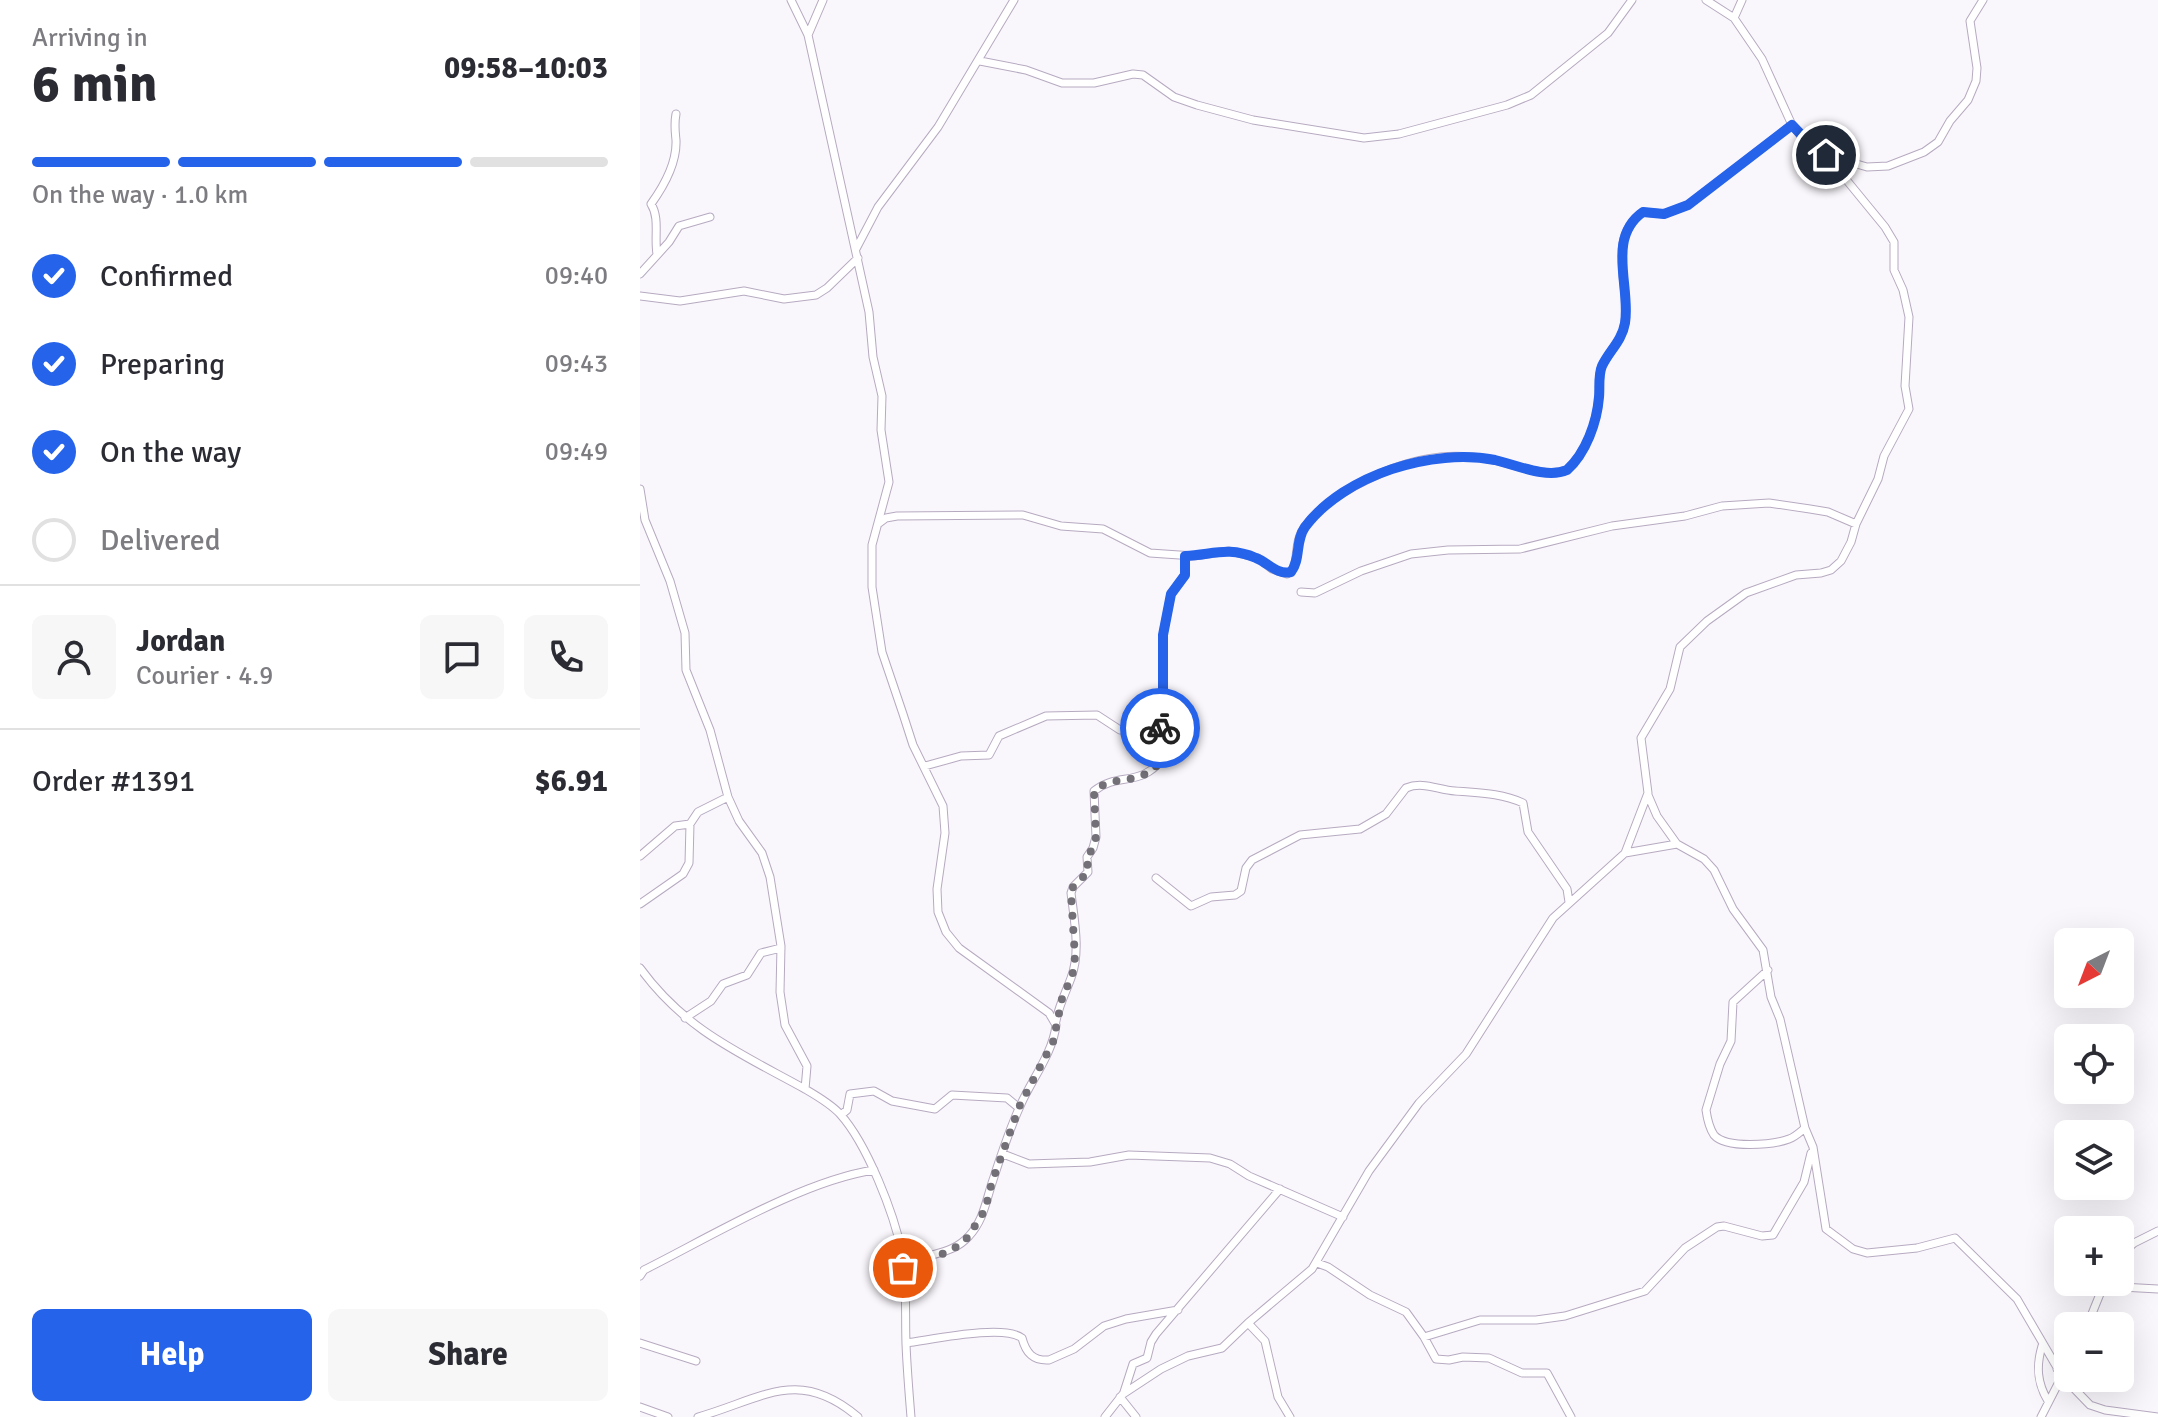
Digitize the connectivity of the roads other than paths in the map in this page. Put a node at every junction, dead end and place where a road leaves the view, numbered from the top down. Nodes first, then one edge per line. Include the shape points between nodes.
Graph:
1 (791, 0) edge
2 (823, 0) edge
3 (1014, 0) edge
4 (1632, 0) edge
5 (1706, 0) edge
6 (1742, 0) edge
7 (1983, 0) edge
8 (1734, 18) junction
9 (808, 35) junction
10 (980, 61) junction
11 (676, 114) dead end
12 (1792, 125) junction
13 (1826, 155) junction
14 (710, 217) dead end
15 (657, 254) junction
16 (857, 254) junction
17 (640, 274) edge
18 (640, 296) edge
19 (640, 489) edge
20 (1856, 524) junction
21 (877, 525) junction
22 (1185, 556) junction
23 (1301, 592) dead end
24 (1160, 725) junction
25 (925, 766) junction
26 (1648, 793) junction
27 (728, 797) junction
28 (690, 824) junction
29 (1677, 844) junction
30 (1625, 853) junction
31 (640, 856) edge
32 (1156, 878) dead end
33 (1569, 902) junction
34 (640, 904) edge
35 (781, 948) junction
36 (640, 968) edge
37 (1768, 970) junction
38 (685, 1018) junction
39 (1056, 1021) junction
40 (805, 1089) junction
41 (1019, 1108) junction
42 (841, 1115) junction
43 (1805, 1128) junction
44 (1813, 1147) junction
45 (1003, 1154) junction
46 (874, 1170) junction
47 (1280, 1189) junction
48 (1343, 1217) junction
49 (2158, 1231) edge
50 (2134, 1243) edge
51 (1317, 1263) junction
52 (903, 1268) junction
53 (640, 1276) edge
54 (2134, 1287) edge
55 (2158, 1289) edge
56 (1178, 1310) junction
57 (1248, 1323) junction
58 (1424, 1337) junction
59 (640, 1343) edge
60 (906, 1343) junction
61 (2042, 1346) junction
62 (696, 1361) dead end
63 (2054, 1364) edge
64 (2054, 1385) edge
65 (2078, 1392) edge
66 (1122, 1395) junction
67 (2048, 1401) junction
68 (2090, 1405) junction
69 (640, 1407) edge
70 (668, 1417) edge
71 (698, 1417) edge
72 (858, 1417) edge
73 (911, 1417) edge
74 (1105, 1417) edge
75 (1136, 1417) edge
76 (1290, 1417) edge
77 (1571, 1417) edge
78 (2041, 1417) edge
79 (2090, 1417) edge
80 (2158, 1417) edge

1 - 9 street
2 - 9 street
3 - 10 street
4 - 10 street via 1600,41 1531,95 1399,134 1364,138 1197,105 1174,97 1143,75 1062,83
5 - 8 street
6 - 8 street
7 - 13 street via 1969,28 1976,81 1938,142 1888,166 1867,167
8 - 12 street via 1762,59
9 - 16 street
10 - 16 street via 878,207
11 - 15 street via 673,164 651,204
12 - 13 street
12 - 22 street via 1699,199 1664,214 1643,212 1630,225 1622,252 1625,327 1602,365 1593,427 1567,470 1555,474 1486,459 1429,458 1389,470 1342,494 1313,517 1299,537 1291,572 1229,551
13 - 20 street via 1892,236 1894,270 1909,317 1909,409
14 - 15 street via 679,226
15 - 17 street
16 - 18 street via 816,295 784,299 744,291 680,301
16 - 21 street via 882,396 889,482
19 - 27 street via 645,520 685,633 686,670
20 - 23 street via 1828,512 1769,503 1722,506 1520,549 1411,554 1315,593
20 - 26 street via 1849,548 1831,570 1796,575 1746,593 1684,641 1670,689 1641,738
21 - 22 street via 897,516 1023,515 1054,525 1103,529 1150,553
21 - 25 street via 871,566 878,633
22 - 24 street via 1185,575 1171,594 1163,635
24 - 25 street via 1120,730 1097,715 1046,716 999,736 989,755
24 - 39 street via 1158,747 1164,757 1159,764 1144,777 1110,782 1094,791 1095,844 1087,857 1088,872 1071,893 1075,957
25 - 39 street via 946,821 936,899 942,923 959,948
26 - 29 street
26 - 30 street
27 - 28 street via 698,812
27 - 35 street via 762,853
28 - 31 street via 675,826
28 - 34 street via 689,863 683,874
29 - 30 street
29 - 37 street via 1714,870 1733,909 1763,950
30 - 33 street
32 - 33 street via 1191,906 1235,895 1252,860 1300,835 1360,829 1386,814 1406,788 1425,785 1480,791 1523,803 1528,832 1567,889
33 - 48 street via 1536,943 1466,1054 1419,1103 1369,1171
35 - 38 street via 761,953 747,975 723,984 711,1001
35 - 40 street via 785,1025 807,1066
36 - 38 street
37 - 43 street
37 - 43 street via 1733,1002 1731,1041 1707,1116 1714,1134 1727,1143 1785,1140
38 - 40 street via 731,1051
39 - 41 street via 1053,1042
40 - 42 street
41 - 42 street via 1007,1098 952,1095 935,1109 869,1091 850,1094
41 - 45 street
42 - 46 street
43 - 44 street
44 - 58 street via 1804,1182 1773,1235 1717,1227 1685,1248 1645,1291 1565,1316 1480,1320
44 - 61 street via 1828,1231 1867,1253 1955,1238 2017,1299
45 - 47 street via 1029,1164 1129,1155 1200,1157 1223,1161
45 - 52 street via 985,1210 968,1237
46 - 52 street
46 - 53 street via 787,1199
47 - 48 street
47 - 56 street
48 - 51 street
49 - 50 street
51 - 57 street
51 - 58 street via 1402,1309
52 - 60 street
54 - 55 street
56 - 60 street via 1104,1326 1049,1360 1025,1351 1022,1338 1013,1333
56 - 66 street via 1153,1338 1147,1358 1133,1364
57 - 66 street via 1222,1348 1188,1356
57 - 76 street via 1265,1341 1278,1397
58 - 77 street via 1436,1359 1489,1358 1522,1373 1547,1373
59 - 62 street
60 - 73 street
61 - 63 street
61 - 67 street via 2039,1387
64 - 67 street
65 - 68 street
66 - 74 street
66 - 75 street
67 - 78 street
68 - 79 street
68 - 80 street
69 - 70 street
71 - 72 street via 798,1388 837,1402

